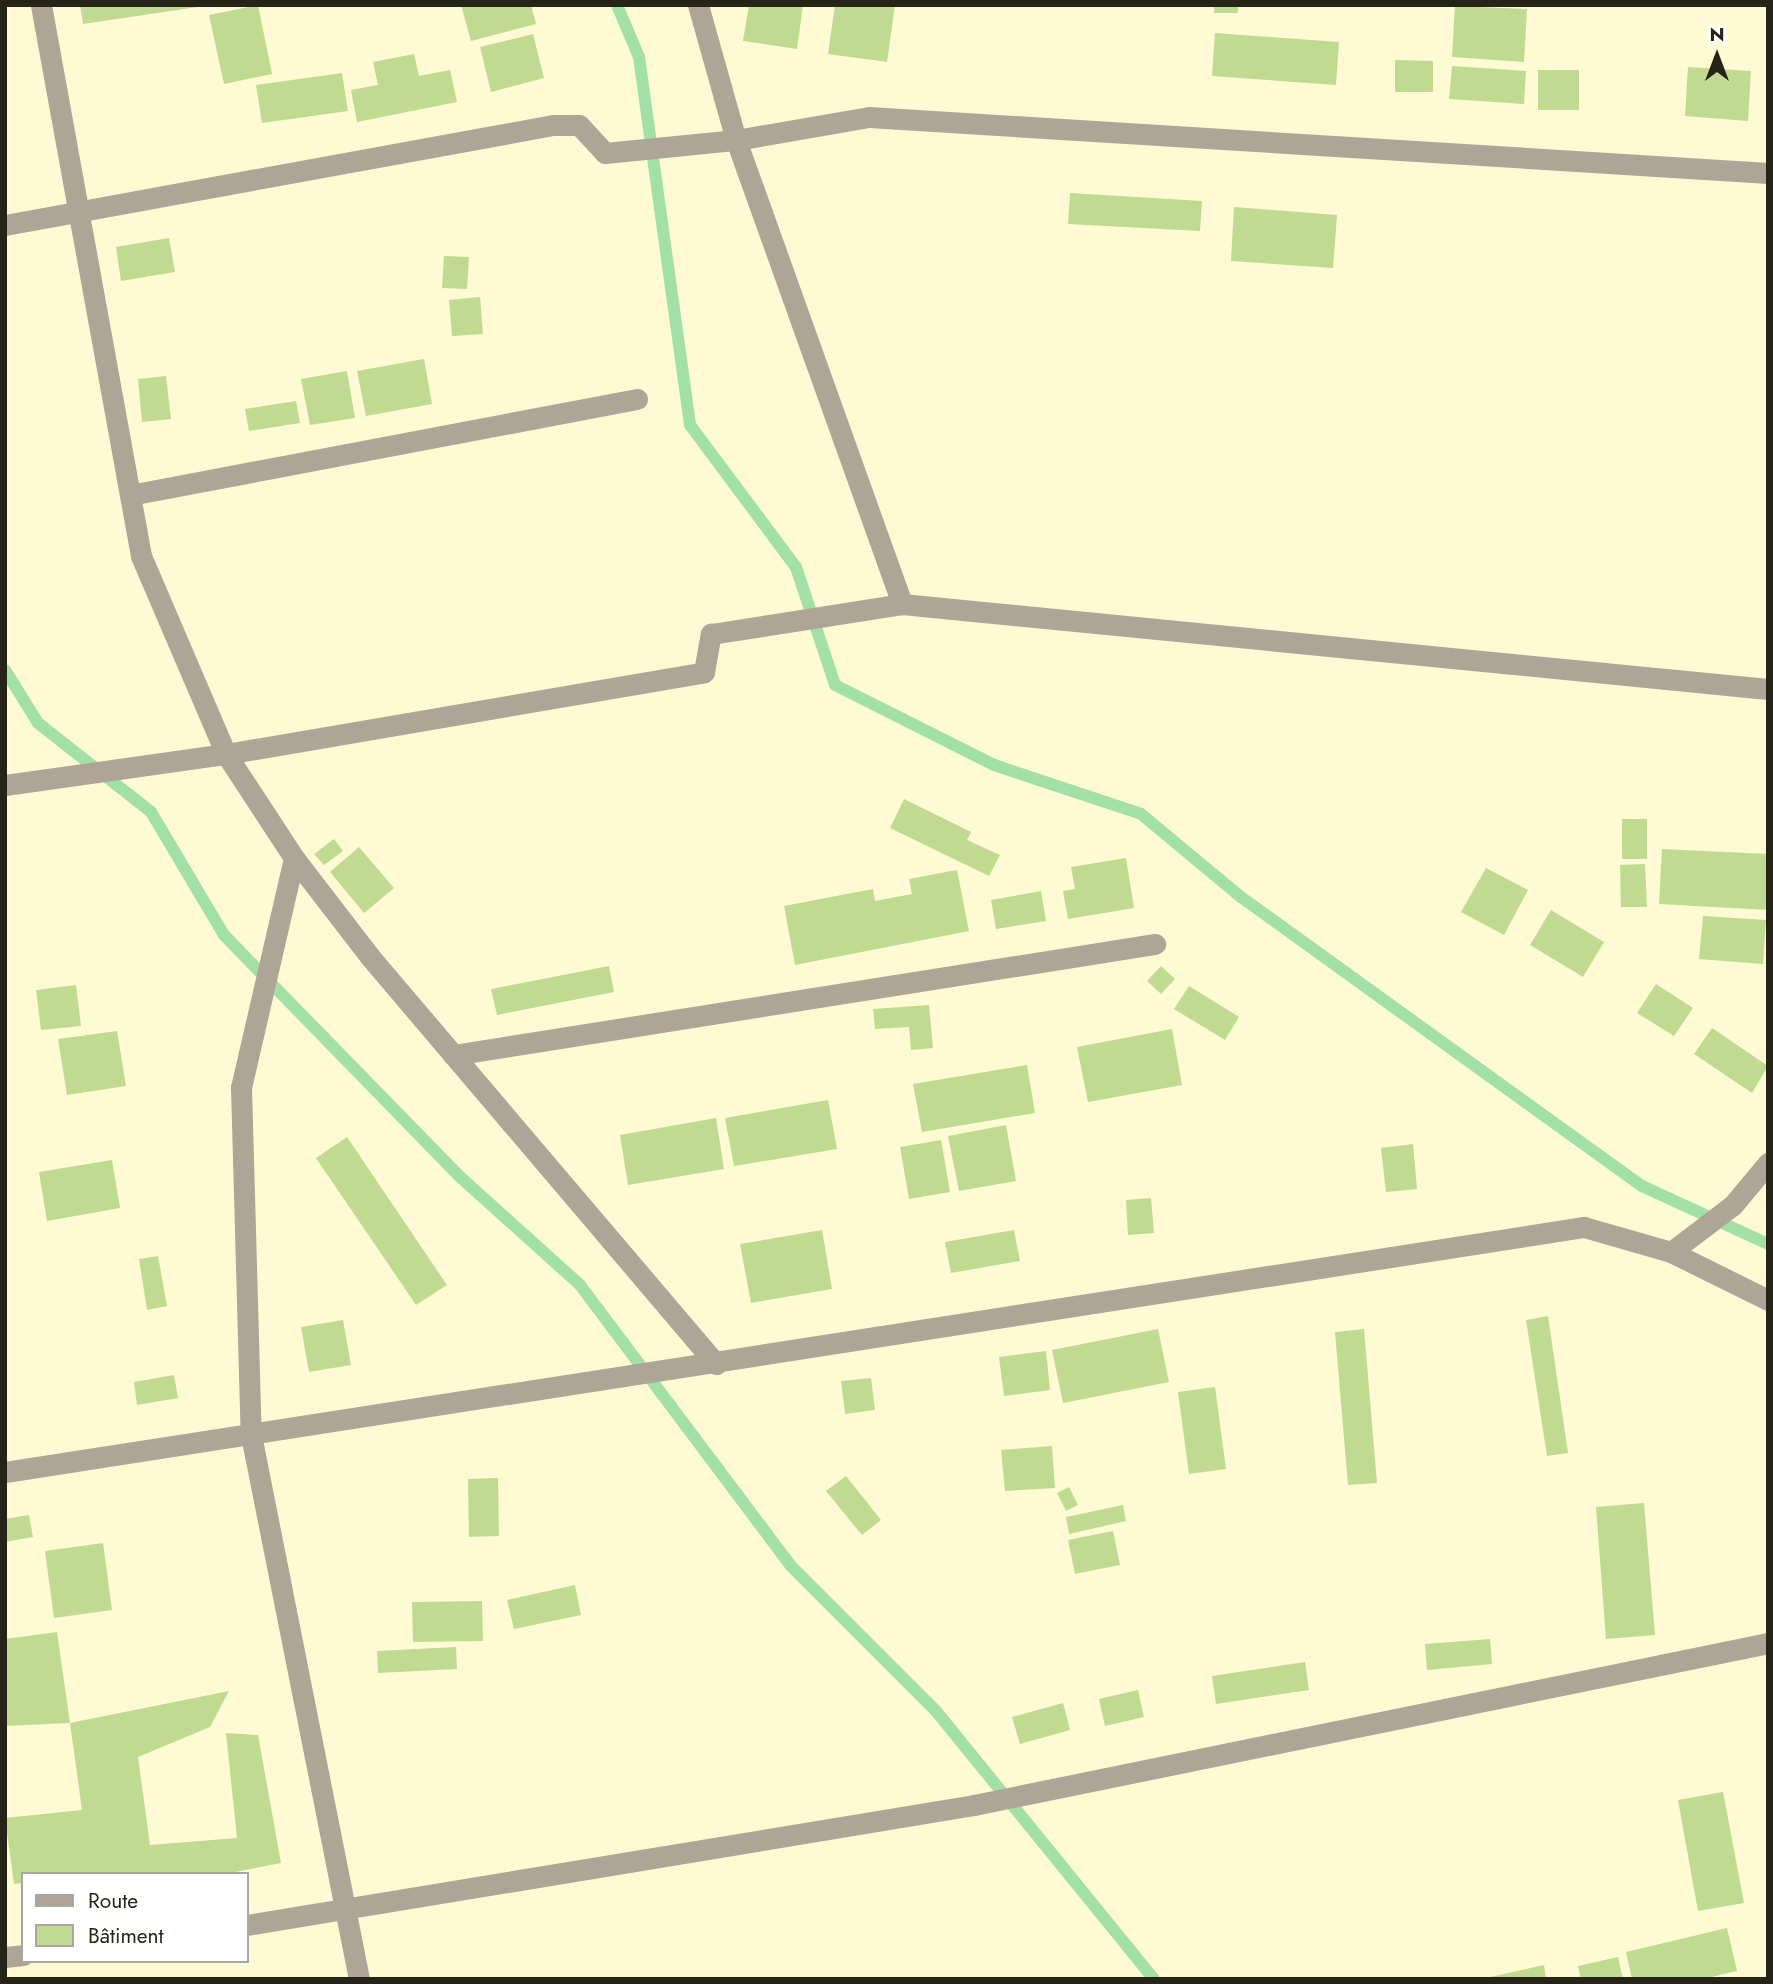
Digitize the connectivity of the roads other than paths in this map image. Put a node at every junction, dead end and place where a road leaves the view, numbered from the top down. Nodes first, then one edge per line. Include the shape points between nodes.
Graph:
1 (41, 5) edge
2 (698, 5) edge
3 (736, 140) junction
4 (1768, 173) edge
5 (79, 212) junction
6 (5, 225) edge
7 (637, 399) dead end
8 (130, 495) junction
9 (902, 604) junction
10 (1768, 688) edge
11 (226, 754) junction
12 (5, 785) edge
13 (294, 858) junction
14 (1156, 944) dead end
15 (453, 1055) junction
16 (1768, 1163) edge
17 (1671, 1252) junction
18 (1768, 1300) edge
19 (716, 1364) junction
20 (251, 1435) junction
21 (5, 1472) edge
22 (1768, 1643) edge
23 (348, 1912) junction
24 (248, 1925) edge
25 (359, 1979) edge

1 - 5 street
2 - 3 street
3 - 4 street via 869,117
3 - 5 street via 605,153 579,125 553,125
3 - 9 street
5 - 6 street
5 - 8 street
7 - 8 street
8 - 11 street via 142,556
9 - 10 street
9 - 11 street via 711,634 704,672
11 - 12 street
11 - 13 street
13 - 15 street
13 - 20 street via 241,1087
14 - 15 street
15 - 19 street
16 - 17 street via 1733,1205
17 - 18 street
17 - 19 street via 1584,1227
19 - 20 street
20 - 21 street
20 - 23 street
22 - 23 street via 974,1805
23 - 24 street
23 - 25 street

